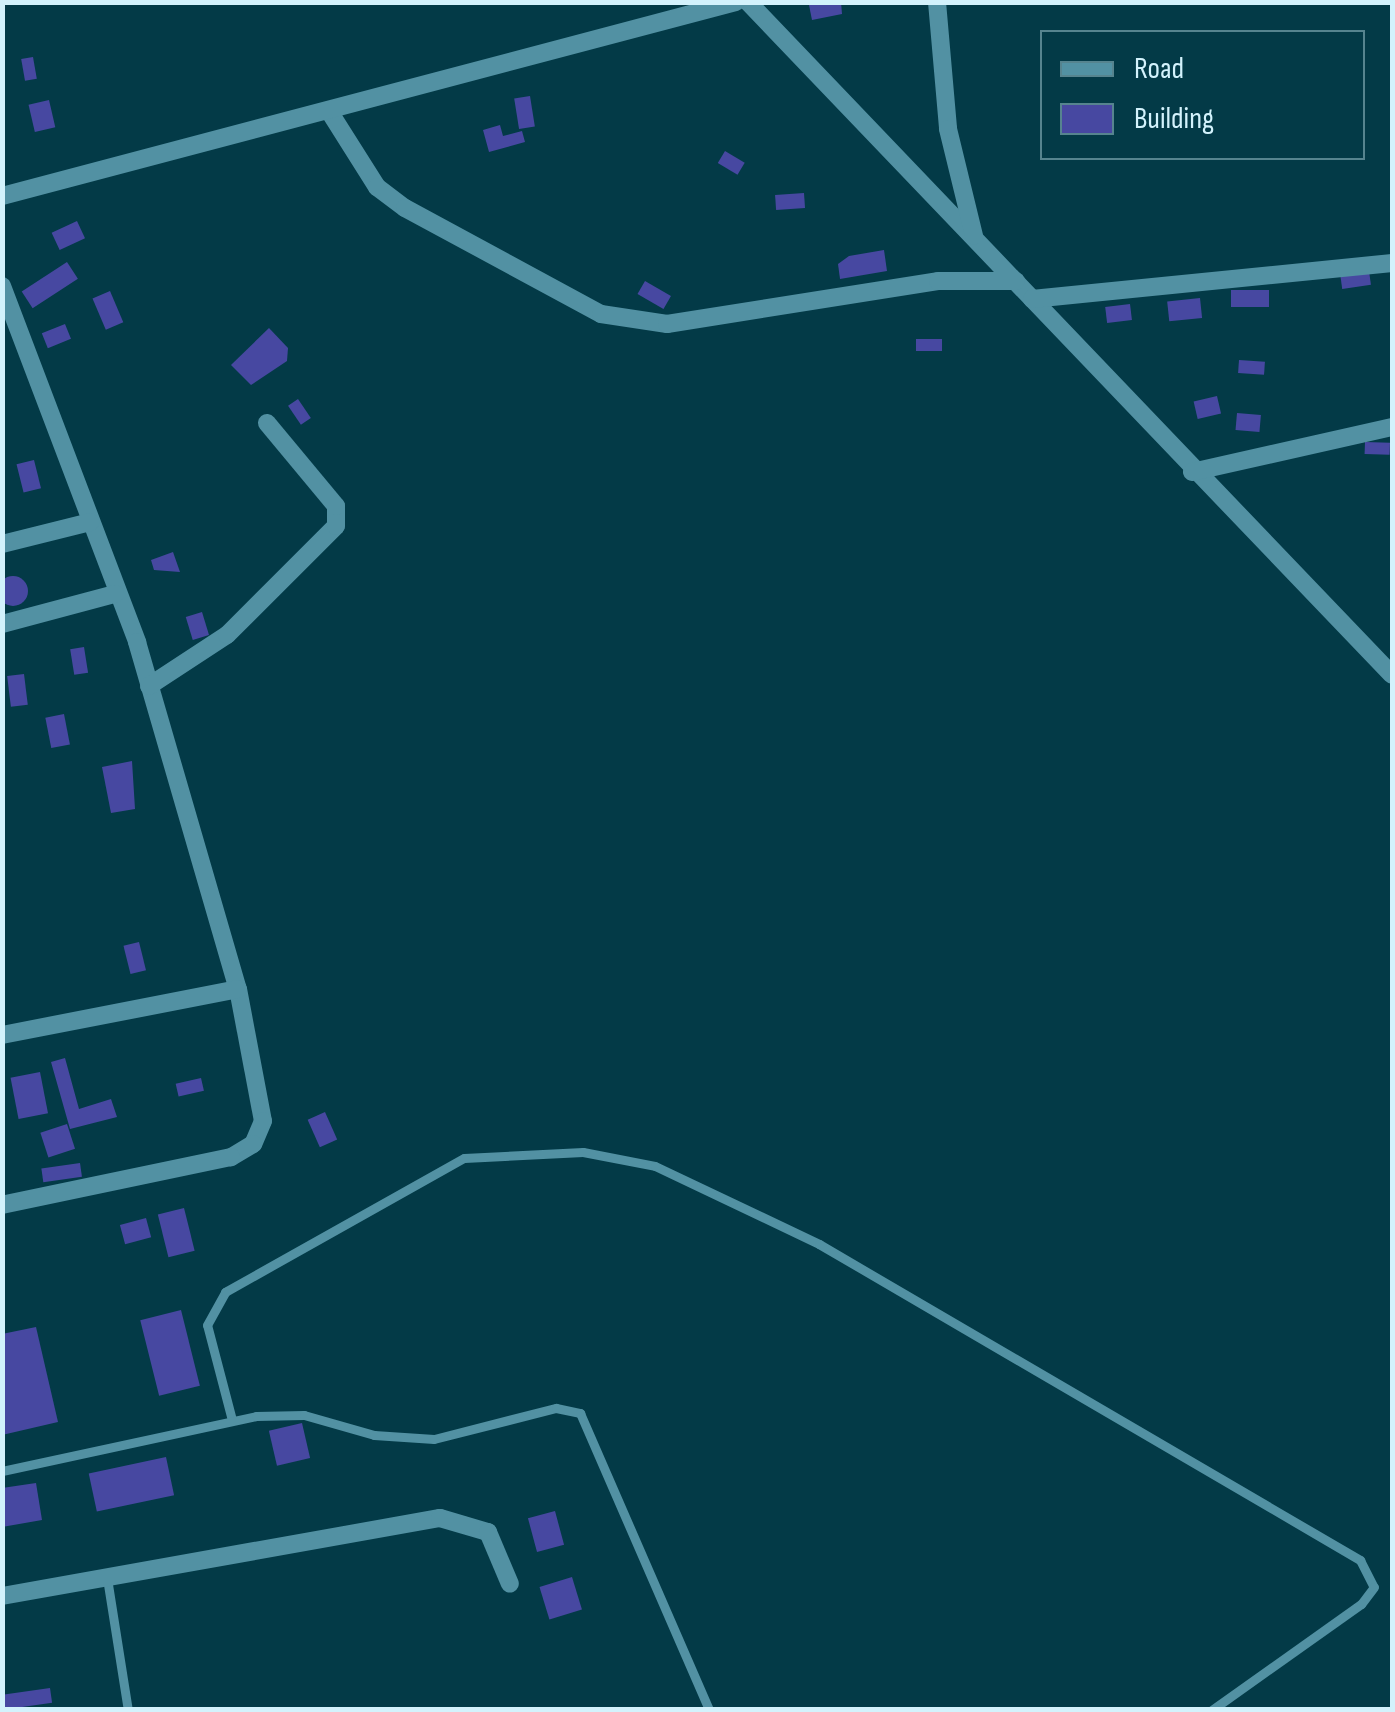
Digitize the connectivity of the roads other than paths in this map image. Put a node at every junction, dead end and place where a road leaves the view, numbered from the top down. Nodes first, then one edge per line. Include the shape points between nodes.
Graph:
1 (736, 2) edge
2 (748, 2) edge
3 (936, 2) edge
4 (329, 111) junction
5 (2, 196) edge
6 (974, 237) junction
7 (1392, 263) edge
8 (1016, 280) junction
9 (2, 286) edge
10 (1032, 298) junction
11 (267, 423) dead end
12 (1392, 427) edge
13 (1192, 472) junction
14 (90, 522) junction
15 (2, 544) edge
16 (116, 594) junction
17 (2, 624) edge
18 (1392, 675) edge
19 (149, 686) junction
20 (238, 989) junction
21 (2, 1036) edge
22 (2, 1205) edge
23 (232, 1420) junction
24 (2, 1472) edge
25 (107, 1578) junction
26 (510, 1584) dead end
27 (2, 1596) edge
28 (128, 1710) edge
29 (710, 1710) edge
30 (1212, 1710) edge

1 - 4 street
2 - 6 street
3 - 6 street via 948,128
4 - 5 street
4 - 8 street via 377,187 405,208 601,314 667,324 938,281
6 - 8 street
7 - 10 street
8 - 10 street
9 - 14 street via 58,414
10 - 13 street
11 - 19 street via 336,506 336,526 227,635
12 - 13 street
13 - 18 street
14 - 15 street
14 - 16 street
16 - 17 street
16 - 19 street
19 - 20 street
20 - 21 street
20 - 22 street via 262,1085 253,1144 170,1172
23 - 24 lane
23 - 29 lane via 304,1415 374,1435 434,1439 556,1408 580,1414
23 - 30 lane via 207,1325 224,1292 464,1158 584,1152 655,1166 820,1244 1360,1560 1374,1587 1361,1604
25 - 26 street via 440,1518 488,1532
25 - 27 street
25 - 28 lane

